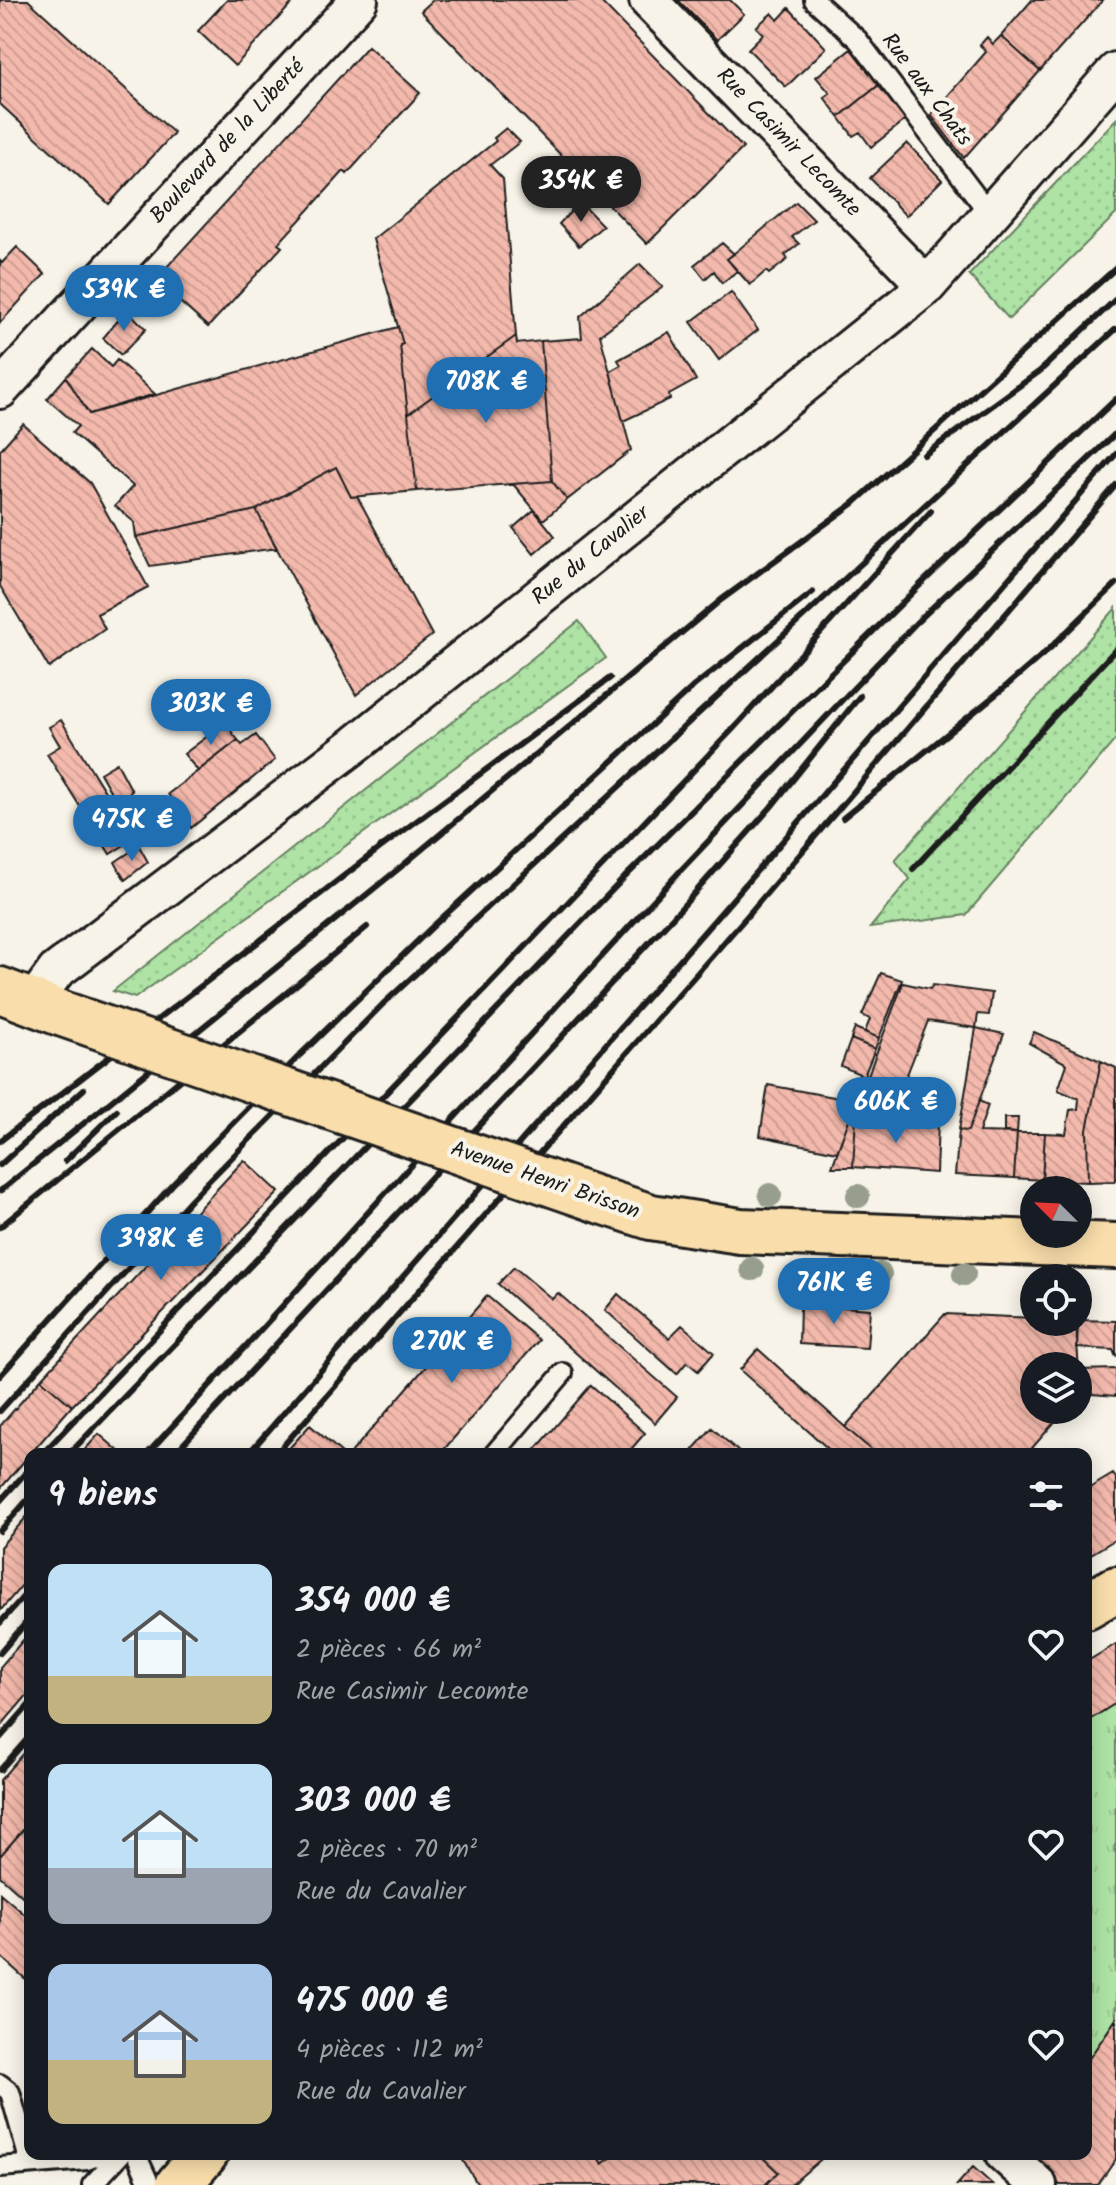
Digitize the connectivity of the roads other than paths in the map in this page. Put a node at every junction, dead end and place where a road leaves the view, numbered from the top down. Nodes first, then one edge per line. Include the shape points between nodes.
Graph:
1 (359, 0) edge
2 (648, 0) edge
3 (814, 0) edge
4 (1116, 71) edge
5 (991, 216) junction
6 (927, 286) junction
7 (0, 390) edge
8 (30, 1002) edge
9 (1116, 1246) edge
10 (563, 1373) dead end
11 (499, 1448) edge
12 (1116, 1589) edge
13 (1092, 1603) edge
14 (0, 2084) edge
15 (24, 2142) edge
16 (29, 2160) edge
17 (87, 2160) edge
18 (115, 2160) edge
19 (139, 2160) edge
20 (200, 2160) edge
21 (1011, 2160) edge
22 (30, 2163) junction
23 (0, 2167) edge
24 (92, 2185) edge
25 (150, 2185) edge
26 (178, 2185) edge
27 (1038, 2185) edge

1 - 7 street, Boulevard de la Liberté
2 - 6 street, Rue Casimir Lecomte
3 - 5 lane, Rue aux Chats via 858,40
4 - 5 street, Rue du Cavalier
5 - 6 street, Rue du Cavalier
6 - 8 street, Rue du Cavalier via 356,744 56,971
8 - 9 main road, Avenue Henri Brisson, bridge via 651,1217 740,1231
10 - 11 lane
12 - 13 main road
14 - 15 lane via 10,2092
16 - 22 lane
17 - 22 lane
18 - 24 lane
19 - 25 lane
20 - 26 main road
21 - 27 street
22 - 23 lane

